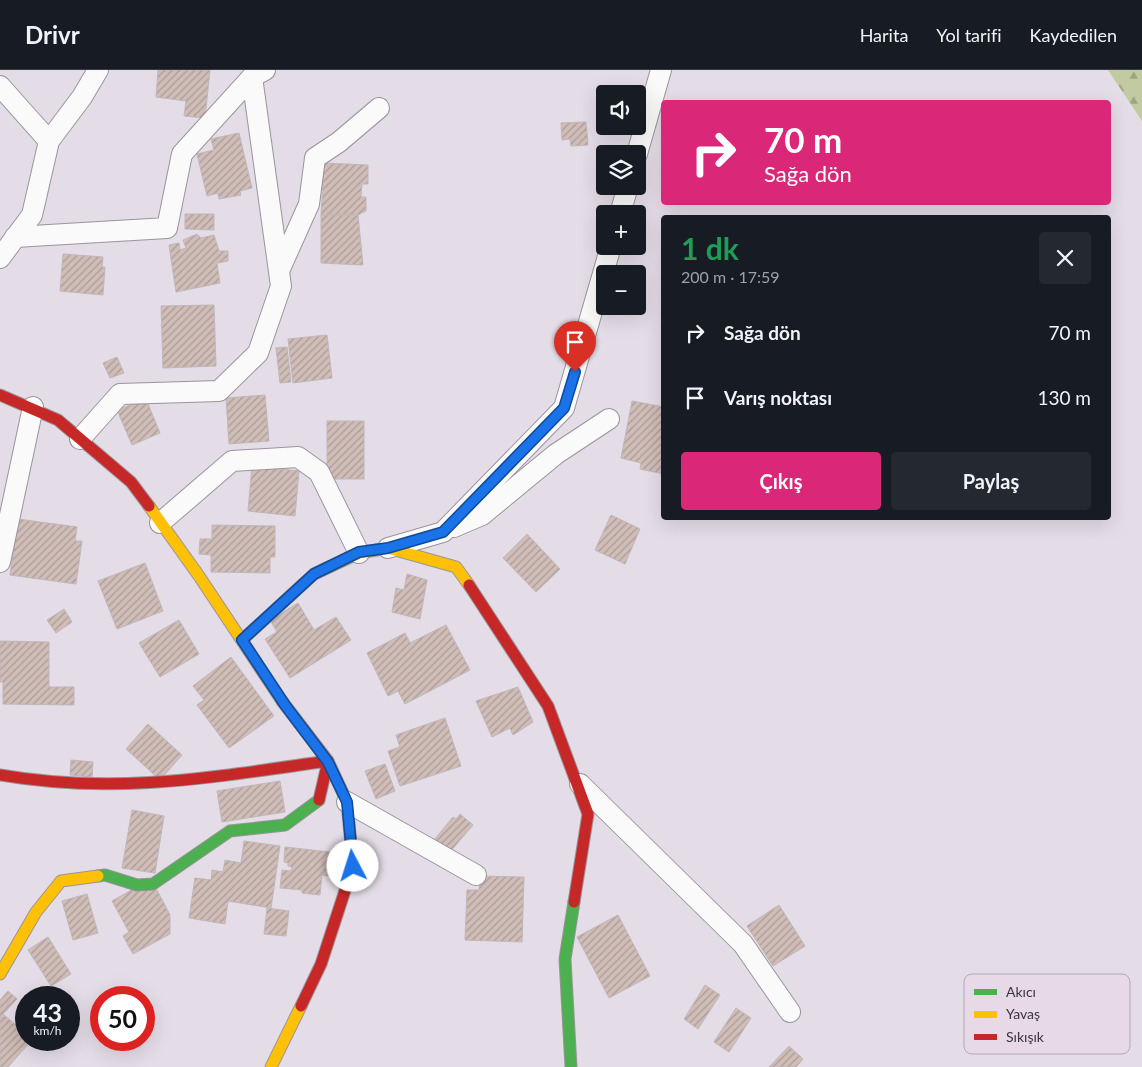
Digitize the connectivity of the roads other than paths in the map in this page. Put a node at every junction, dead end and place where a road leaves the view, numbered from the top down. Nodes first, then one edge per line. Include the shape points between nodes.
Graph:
1 (98, 70) edge
2 (662, 70) edge
3 (258, 73) edge
4 (0, 86) edge
5 (379, 108) dead end
6 (49, 141) junction
7 (640, 145) edge
8 (15, 237) junction
9 (608, 255) edge
10 (0, 258) edge
11 (279, 271) junction
12 (0, 395) edge
13 (33, 407) junction
14 (609, 419) dead end
15 (80, 439) junction
16 (160, 523) junction
17 (443, 532) junction
18 (388, 548) junction
19 (359, 552) junction
20 (0, 562) edge
21 (242, 640) junction
22 (328, 762) junction
23 (0, 774) edge
24 (576, 781) junction
25 (347, 802) junction
26 (476, 875) dead end
27 (0, 974) edge
28 (790, 1012) dead end
29 (271, 1064) edge
30 (571, 1067) edge

1 - 6 street
2 - 7 street
3 - 8 street via 182,154 167,228
3 - 11 street
4 - 6 street
5 - 11 street via 339,142 314,158 310,204
6 - 8 street via 32,215
8 - 10 street
9 - 17 street via 564,408
11 - 15 street via 281,286 258,353 219,391 120,394
12 - 13 street
13 - 15 street via 58,420
13 - 20 street
14 - 17 street via 556,454 482,514
15 - 16 street via 131,482
16 - 19 street via 232,461 298,457 319,472
16 - 21 street
17 - 18 street
18 - 19 street
18 - 24 street via 456,567 548,706
19 - 21 street via 314,574
21 - 22 street
22 - 23 street via 113,786
22 - 25 street
22 - 27 street via 319,800 285,825 230,831 153,884 137,885 105,875 60,881 36,912
24 - 28 street via 743,944
24 - 30 street via 588,814 565,959
25 - 26 street
25 - 29 street via 353,866 321,964

